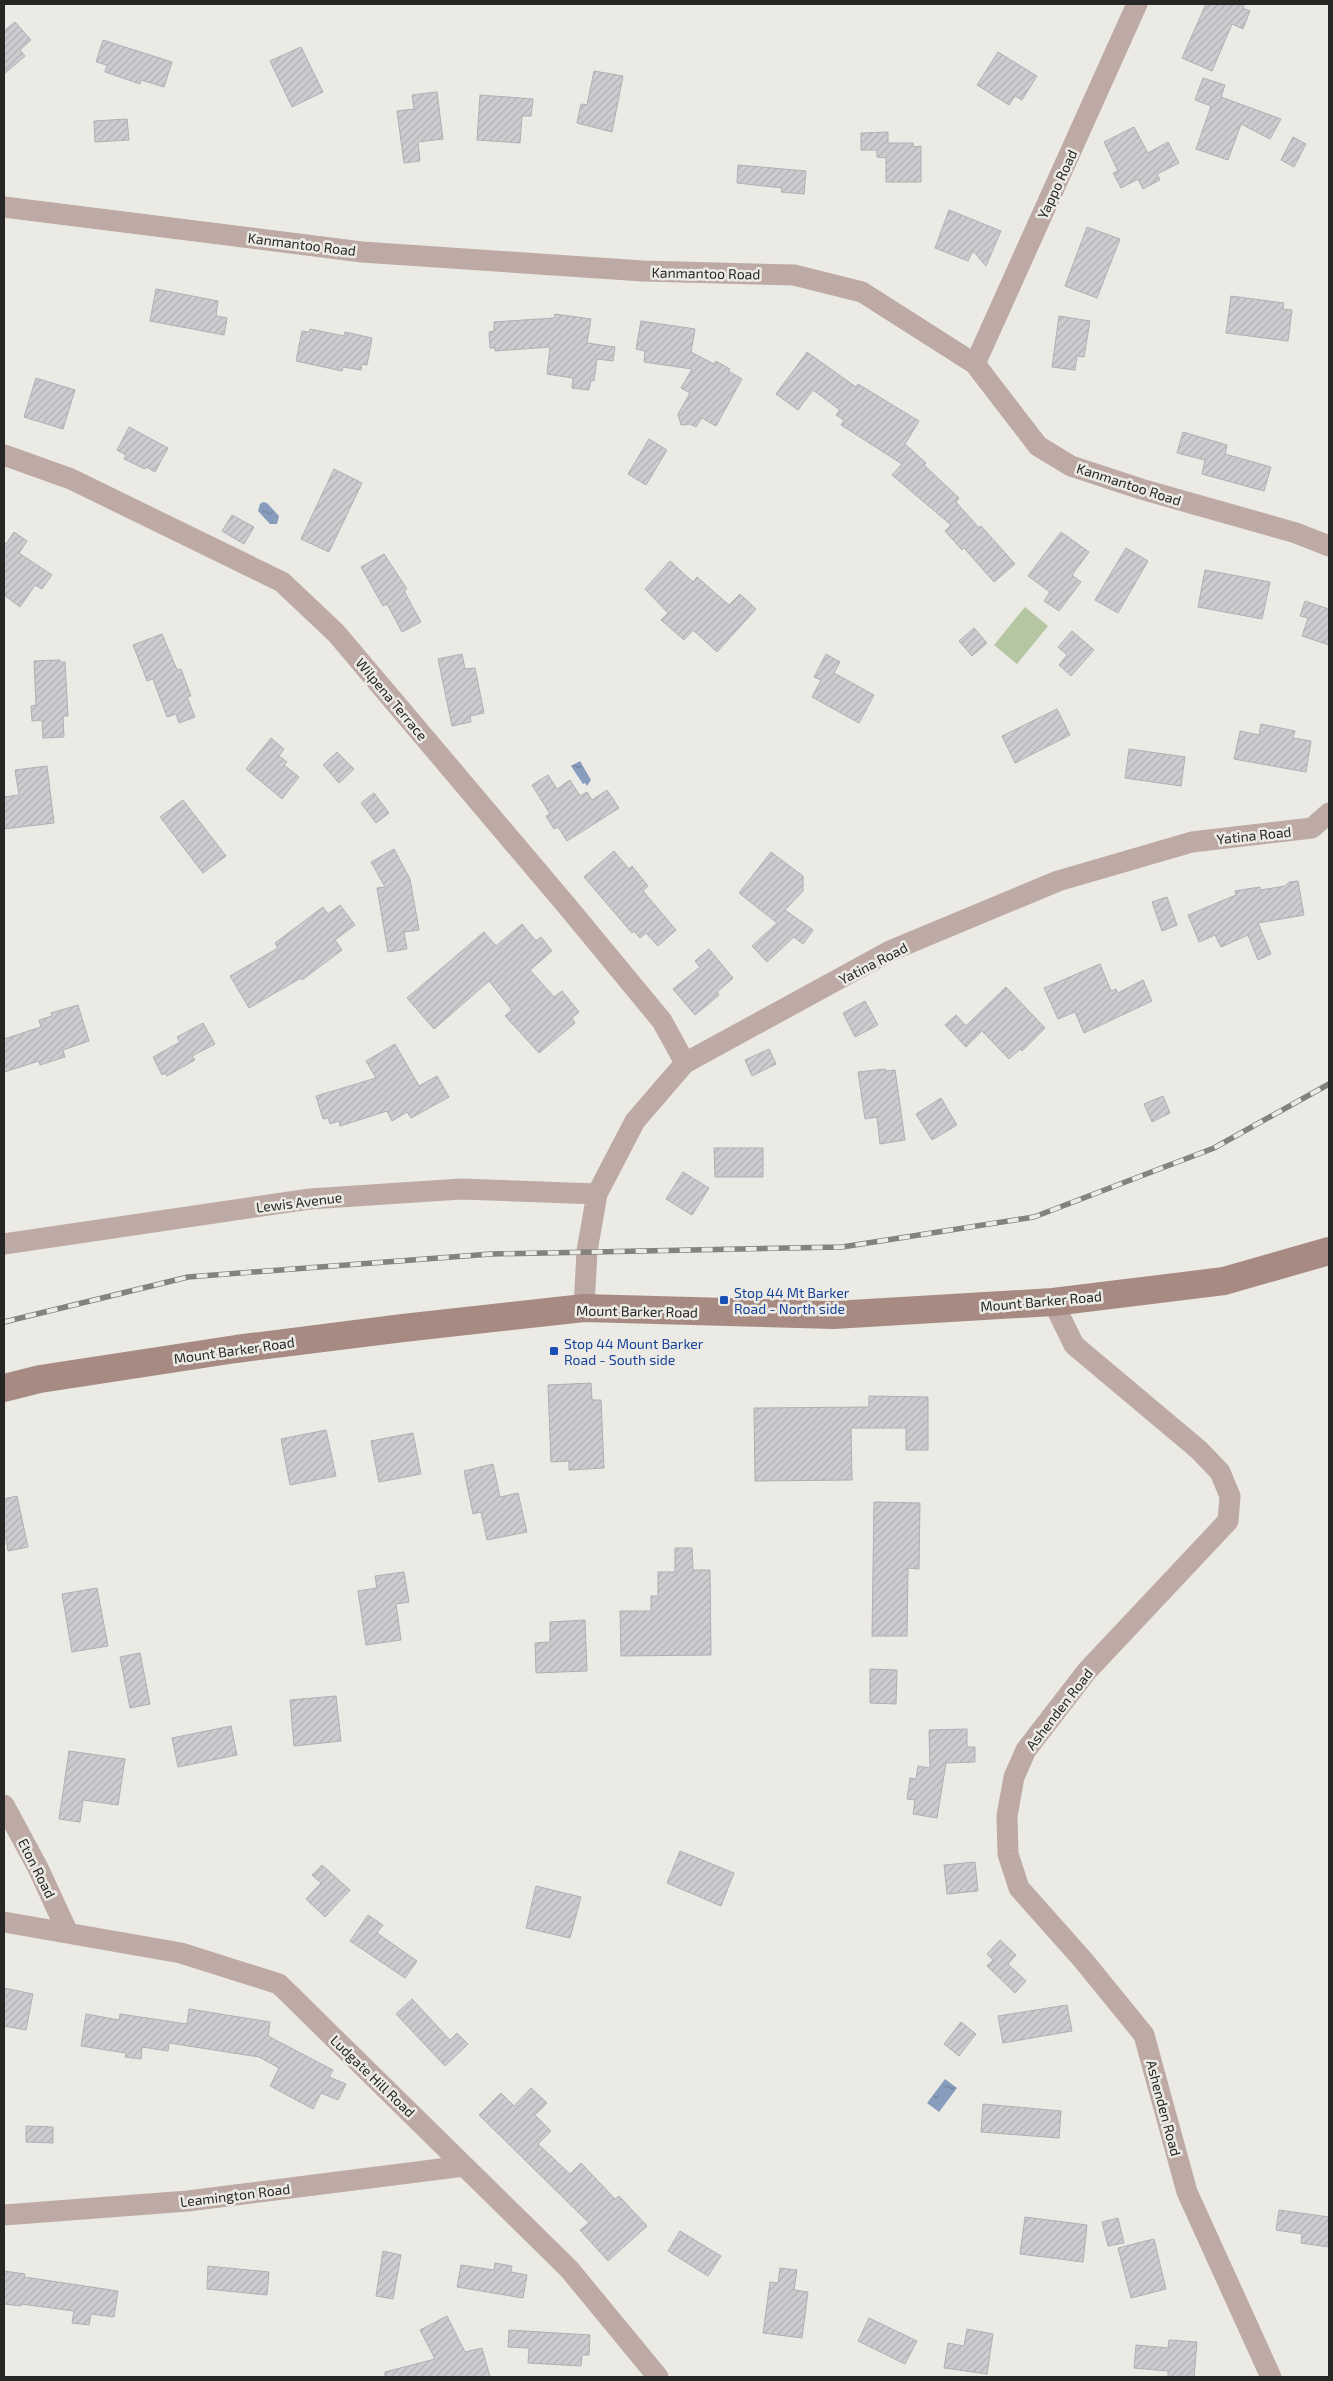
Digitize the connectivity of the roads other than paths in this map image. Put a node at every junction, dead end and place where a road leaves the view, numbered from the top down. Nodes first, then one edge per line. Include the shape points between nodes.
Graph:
1 (1137, 4) edge
2 (4, 207) edge
3 (975, 364) junction
4 (4, 454) edge
5 (1329, 546) edge
6 (1329, 813) edge
7 (686, 1063) junction
8 (597, 1194) junction
9 (4, 1244) edge
10 (1329, 1251) edge
11 (1054, 1302) junction
12 (584, 1308) junction
13 (4, 1388) edge
14 (4, 1804) edge
15 (4, 1922) edge
16 (68, 1933) junction
17 (464, 2166) junction
18 (4, 2214) edge
19 (658, 2377) edge
20 (1271, 2377) edge

1 - 3 street, Yappo Road
2 - 3 street, Kanmantoo Road via 362,252 643,271 794,275 862,292
3 - 5 street, Kanmantoo Road via 1038,446 1071,466 1141,490 1296,533
4 - 7 street, Wilpena Terrace via 71,479 282,582 336,633 567,906 662,1021
6 - 7 street, Yatina Road via 1312,828 1192,842 1058,881 890,951
7 - 8 street, Yatina Road via 635,1121
8 - 9 street, Lewis Avenue via 461,1188 310,1199
8 - 12 street, Yatina Road via 587,1251
10 - 11 main road, Mount Barker Road via 1224,1281
11 - 12 main road, Mount Barker Road via 834,1315
11 - 20 street, Ashenden Road via 1074,1345 1199,1450 1220,1472 1230,1496 1228,1520 1088,1671 1026,1750 1014,1777 1007,1816 1008,1854 1019,1888 1144,2036 1187,2192
12 - 13 main road, Mount Barker Road via 236,1350 40,1379
14 - 16 street, Eton Road
15 - 16 street, Ludgate Hill Road
16 - 17 street, Ludgate Hill Road via 181,1953 279,1984
17 - 18 street, Leamington Road via 188,2201
17 - 19 street, Ludgate Hill Road via 569,2268

